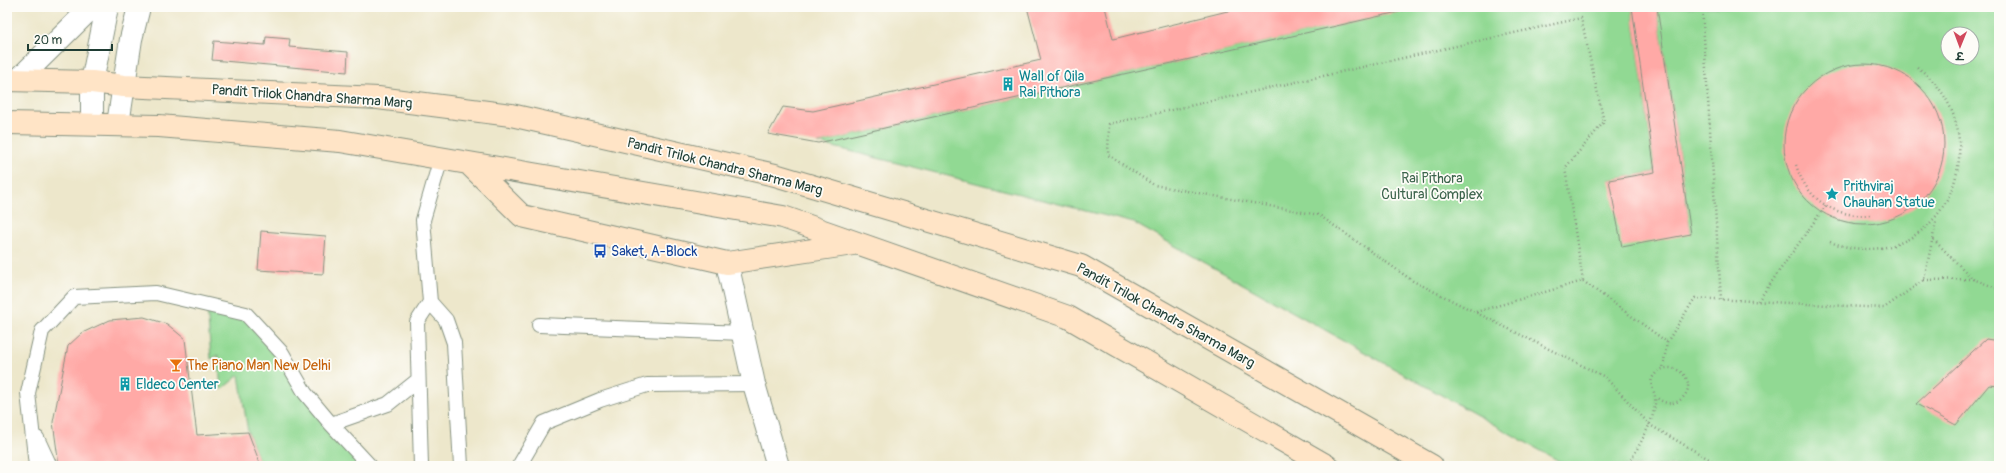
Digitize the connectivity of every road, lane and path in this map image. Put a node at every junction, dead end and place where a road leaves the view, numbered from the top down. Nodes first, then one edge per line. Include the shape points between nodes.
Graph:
1 (92, 7) edge
2 (107, 7) edge
3 (139, 7) edge
4 (1702, 7) edge
5 (1917, 67) dead end
6 (12, 80) edge
7 (92, 82) junction
8 (124, 86) junction
9 (1950, 99) dead end
10 (7, 123) edge
11 (92, 124) junction
12 (118, 124) junction
13 (441, 158) junction
14 (468, 163) junction
15 (1796, 165) dead end
16 (1826, 205) junction
17 (1871, 215) dead end
18 (1939, 219) dead end
19 (1936, 222) junction
20 (1933, 239) junction
21 (1830, 242) dead end
22 (857, 243) junction
23 (727, 263) junction
24 (1924, 280) junction
25 (1973, 280) junction
26 (1583, 281) junction
27 (1999, 289) edge
28 (1721, 299) junction
29 (1758, 301) junction
30 (430, 302) junction
31 (1476, 312) junction
32 (539, 325) dead end
33 (743, 333) junction
34 (1667, 342) junction
35 (1663, 368) junction
36 (418, 380) junction
37 (754, 384) junction
38 (1656, 398) junction
39 (331, 424) junction
40 (1650, 425) junction
41 (32, 428) junction
42 (36, 466) edge
43 (50, 466) edge
44 (370, 466) edge
45 (421, 466) edge
46 (461, 466) edge
47 (519, 466) edge
48 (778, 466) edge
49 (1327, 466) edge
50 (1432, 466) edge
51 (1627, 466) edge
52 (1721, 466) edge

1 - 6 street
2 - 7 street
3 - 8 street
4 - 28 path
5 - 9 path via 1934,80
6 - 7 main road, Pandit Trilok Chandra Sharma Marg
7 - 8 main road, Pandit Trilok Chandra Sharma Marg
7 - 11 street
8 - 12 street
8 - 50 main road, Pandit Trilok Chandra Sharma Marg via 378,98 503,114 775,175 1081,266
10 - 11 main road
11 - 12 main road
12 - 13 main road via 340,141
13 - 14 main road
13 - 30 lane via 423,220
14 - 22 main road via 783,217
14 - 23 main road via 522,216
15 - 16 path via 1801,180 1811,194
16 - 17 path via 1855,216
16 - 29 path
18 - 19 path
19 - 20 path
19 - 21 path via 1912,239 1888,247 1854,248
20 - 24 path
20 - 25 path
22 - 23 main road
22 - 49 main road via 1068,317
23 - 33 street
24 - 25 path
24 - 29 path via 1884,308
25 - 27 path
26 - 31 path
26 - 31 path via 1565,168 1604,122 1582,18 1109,124 1108,155 1154,185 1319,215 1413,281
26 - 34 path
28 - 29 path
28 - 34 path via 1695,298
30 - 36 lane via 417,322
30 - 46 lane via 446,320 454,343
31 - 40 path via 1605,377
32 - 33 lane
33 - 37 street
34 - 35 path
35 - 38 path via 1651,381
35 - 38 path via 1680,370 1686,377 1687,388 1679,401 1671,404 1662,403
36 - 39 lane via 388,404
36 - 45 lane
37 - 47 lane via 647,386 600,400 544,423
37 - 48 street
38 - 40 path
39 - 41 lane via 305,393 282,354 246,314 156,294 74,297 42,331 28,393
39 - 44 lane
40 - 51 path
40 - 52 path
41 - 42 lane
41 - 43 lane

